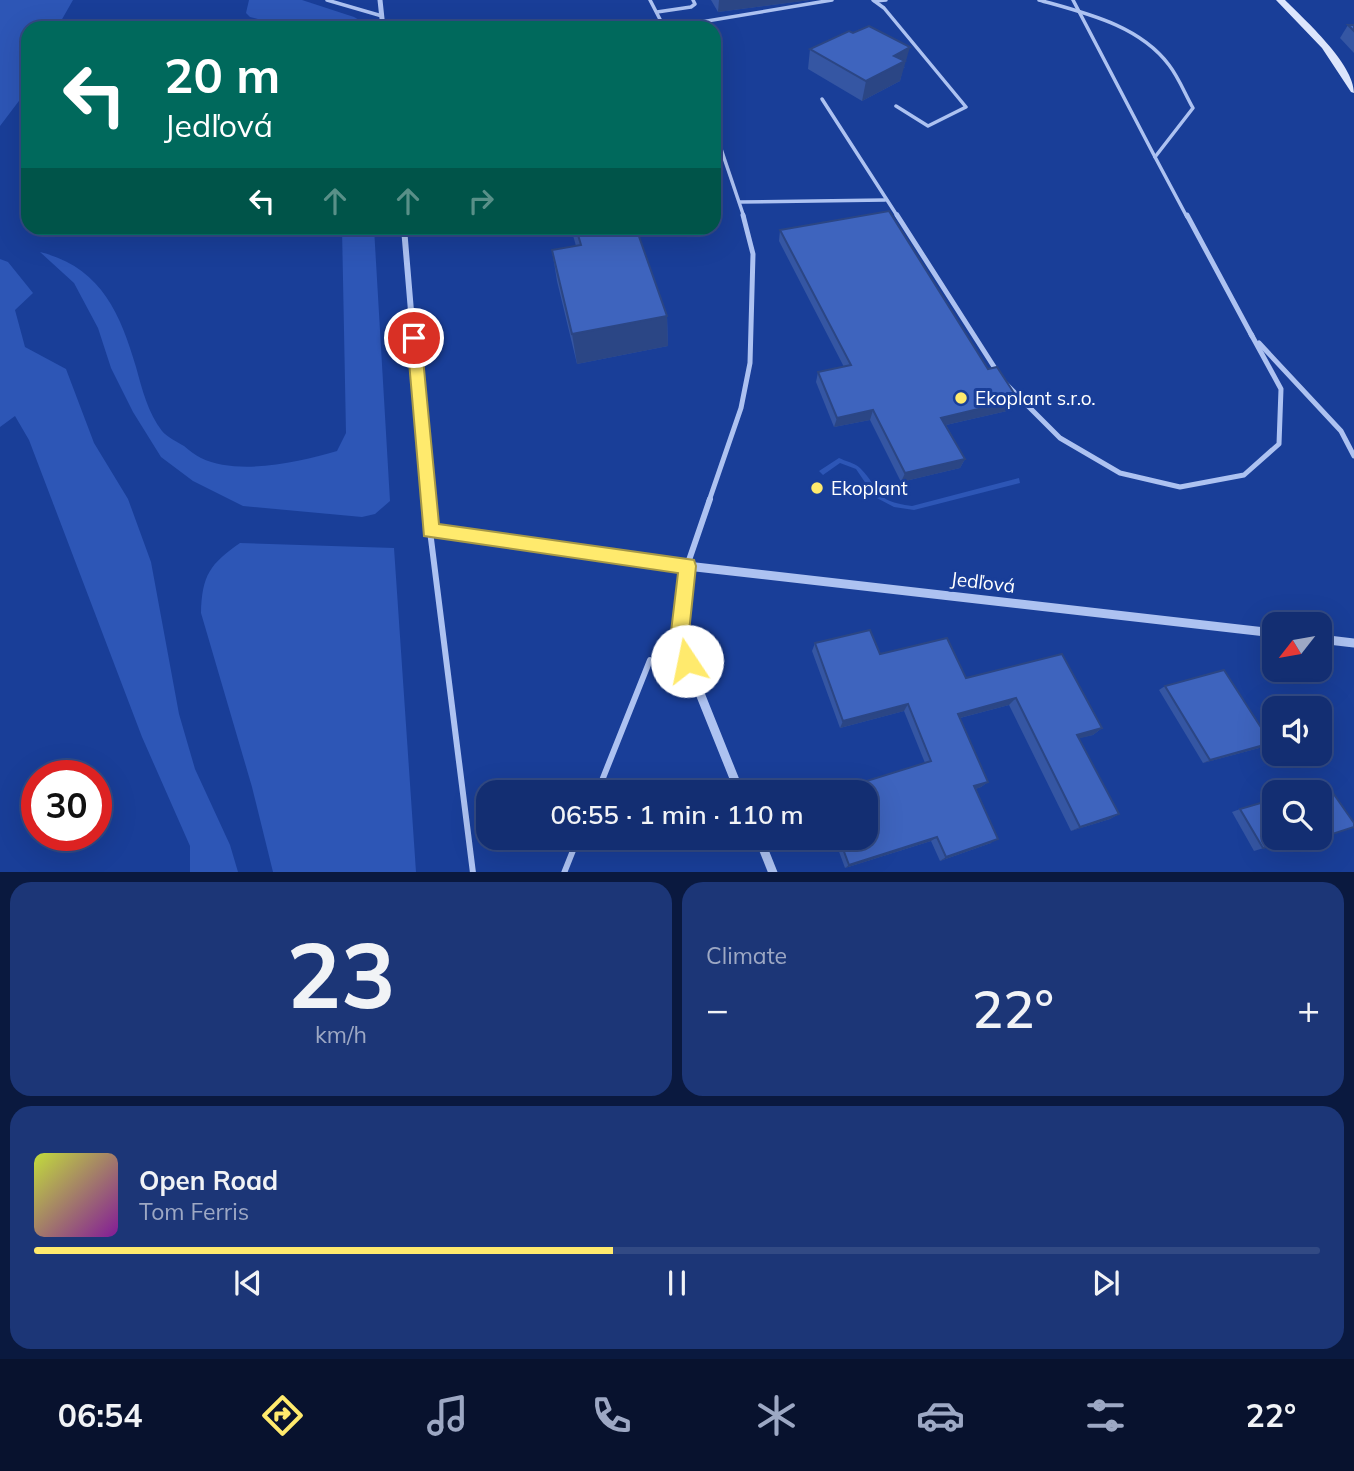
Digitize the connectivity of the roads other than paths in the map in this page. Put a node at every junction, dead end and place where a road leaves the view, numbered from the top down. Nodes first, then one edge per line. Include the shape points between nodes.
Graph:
1 (327, 0) edge
2 (380, 0) edge
3 (650, 0) edge
4 (693, 0) edge
5 (832, 0) edge
6 (874, 0) edge
7 (887, 0) edge
8 (1039, 0) edge
9 (1073, 0) edge
10 (1280, 0) edge
11 (1077, 10) junction
12 (657, 12) junction
13 (382, 16) junction
14 (382, 21) edge
15 (662, 21) edge
16 (702, 21) edge
17 (1354, 90) edge
18 (822, 99) dead end
19 (896, 106) dead end
20 (721, 148) edge
21 (1155, 157) junction
22 (885, 200) junction
23 (740, 202) junction
24 (405, 235) edge
25 (1251, 334) junction
26 (1354, 456) edge
27 (430, 531) junction
28 (687, 566) junction
29 (1262, 633) edge
30 (1332, 640) edge
31 (1354, 643) edge
32 (650, 660) dead end
33 (602, 780) edge
34 (735, 780) edge
35 (573, 850) edge
36 (764, 850) edge
37 (473, 872) edge
38 (564, 872) edge
39 (773, 872) edge

1 - 13 lane
2 - 13 street
3 - 12 lane
4 - 12 lane via 691,7
5 - 16 lane
6 - 7 lane
6 - 19 lane via 966,107 928,126
8 - 11 lane
9 - 11 lane
10 - 17 main road via 1325,46
11 - 21 lane
11 - 21 lane via 1129,32 1164,57 1193,108
12 - 15 lane
13 - 14 street
18 - 22 lane
20 - 23 lane
21 - 25 lane
22 - 23 lane
22 - 25 lane via 1002,379 1060,438 1120,473 1180,487 1193,485 1244,475 1279,444 1281,389
23 - 28 lane via 753,254 750,363 741,408
24 - 27 street
25 - 26 lane via 1341,431
27 - 28 street, Jedľová
27 - 37 lane
28 - 29 street, Jedľová
28 - 34 street via 682,642
30 - 31 street
32 - 33 lane
35 - 38 lane
36 - 39 street

